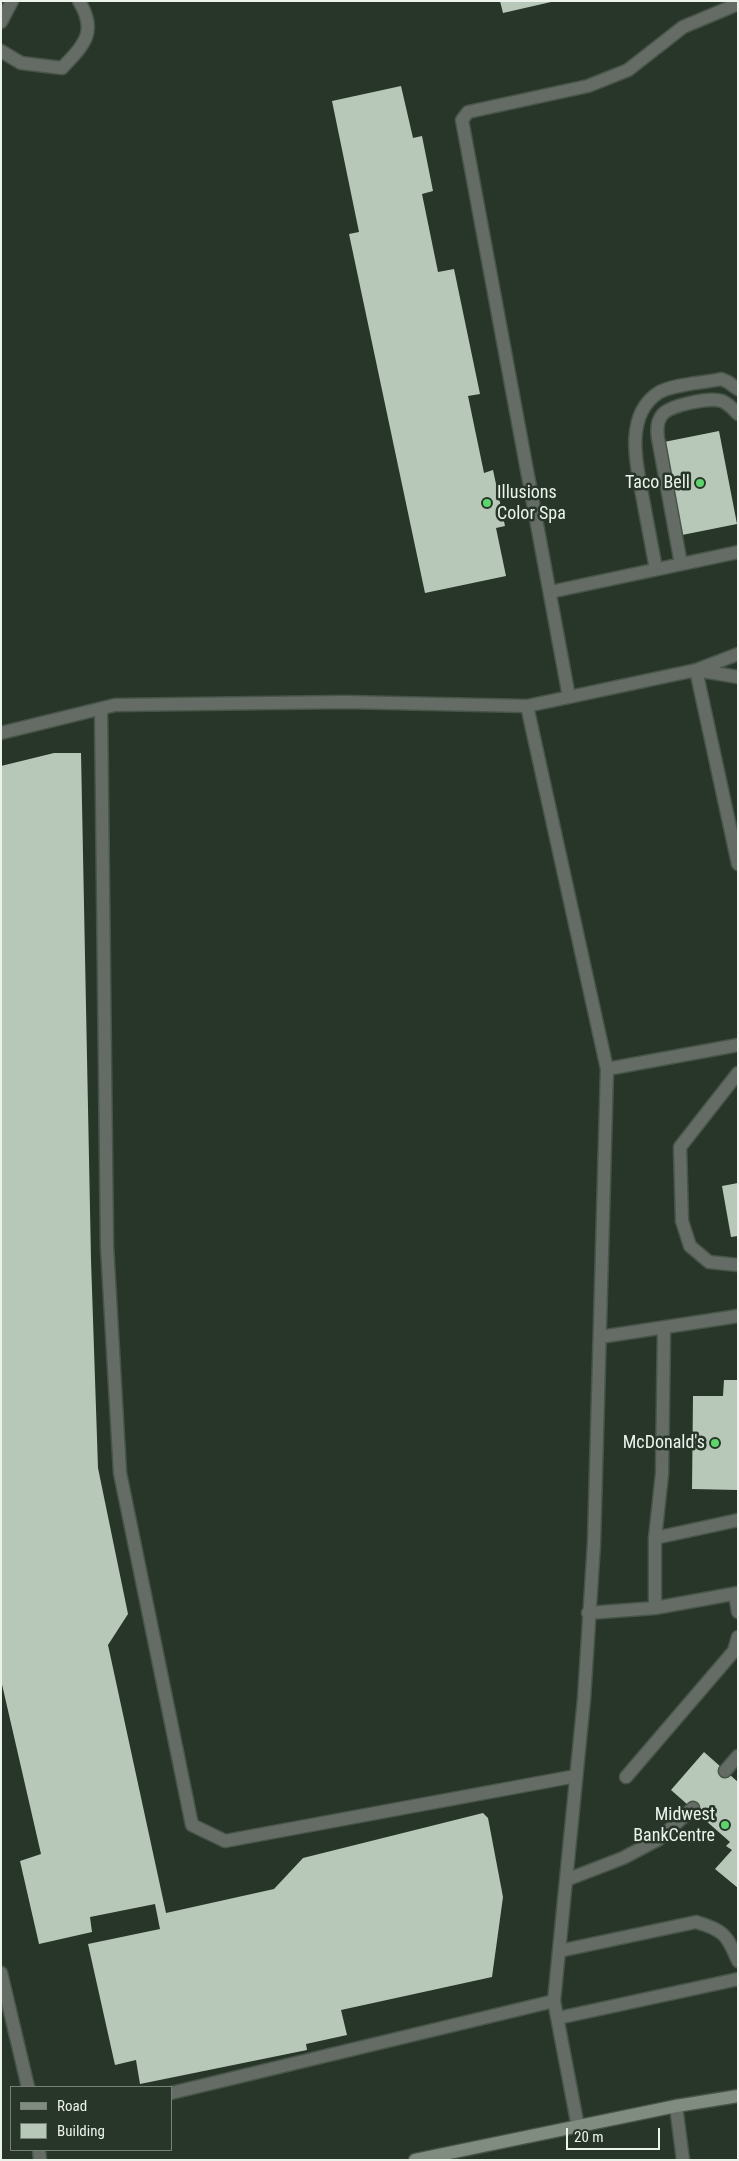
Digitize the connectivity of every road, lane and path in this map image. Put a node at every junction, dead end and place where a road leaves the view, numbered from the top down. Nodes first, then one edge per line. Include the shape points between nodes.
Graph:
1 (79, 1) edge
2 (12, 3) edge
3 (738, 4) edge
4 (1, 22) edge
5 (1, 51) edge
6 (738, 389) edge
7 (738, 414) edge
8 (738, 552) edge
9 (681, 564) junction
10 (656, 569) junction
11 (550, 592) junction
12 (738, 654) edge
13 (696, 670) junction
14 (738, 677) edge
15 (569, 697) junction
16 (526, 706) junction
17 (101, 709) junction
18 (1, 733) edge
19 (738, 864) edge
20 (738, 1044) edge
21 (607, 1068) junction
22 (738, 1073) edge
23 (738, 1266) edge
24 (738, 1316) edge
25 (664, 1328) junction
26 (600, 1336) junction
27 (738, 1520) edge
28 (655, 1538) junction
29 (736, 1594) edge
30 (655, 1608) junction
31 (738, 1612) edge
32 (588, 1613) junction
33 (738, 1637) edge
34 (738, 1756) edge
35 (725, 1770) dead end
36 (576, 1776) junction
37 (626, 1778) dead end
38 (693, 1808) dead end
39 (566, 1880) junction
40 (559, 1951) junction
41 (738, 1961) edge
42 (1, 1973) edge
43 (738, 1980) edge
44 (554, 2001) junction
45 (558, 2018) junction
46 (28, 2086) edge
47 (172, 2093) edge
48 (738, 2096) edge
49 (676, 2106) junction
50 (578, 2127) junction
51 (415, 2160) edge
52 (682, 2160) edge

1 - 5 street via 86,14 84,45 62,68 21,63
2 - 4 street
3 - 11 street via 683,27 628,70 588,86 468,112 462,120
6 - 10 street via 721,379 664,390 642,408 635,439 637,466
7 - 9 street via 726,403 709,399 672,407 659,420 658,438
8 - 9 street
9 - 10 street
10 - 11 street
11 - 15 street
12 - 13 street
13 - 14 street
13 - 15 street
13 - 19 street
15 - 16 street
16 - 17 street via 345,702 115,705
16 - 21 street
17 - 18 street
17 - 36 street via 107,1246 120,1473 192,1825 225,1841
20 - 21 street
21 - 26 street
22 - 23 street via 680,1147 682,1220 690,1246 709,1262
24 - 25 street
25 - 26 street
25 - 28 street via 662,1474
26 - 32 street via 594,1543
27 - 28 street
28 - 30 street
29 - 30 street
29 - 31 street
30 - 32 street
32 - 36 street
33 - 37 street via 734,1651
34 - 35 street
36 - 39 street
38 - 39 street via 660,1839 623,1858
39 - 40 street
40 - 41 street via 696,1922 716,1928 730,1941
40 - 44 street
42 - 46 street
43 - 45 street
44 - 45 street
44 - 47 street
45 - 50 street
48 - 49 main road
49 - 50 main road
49 - 52 street
50 - 51 main road

